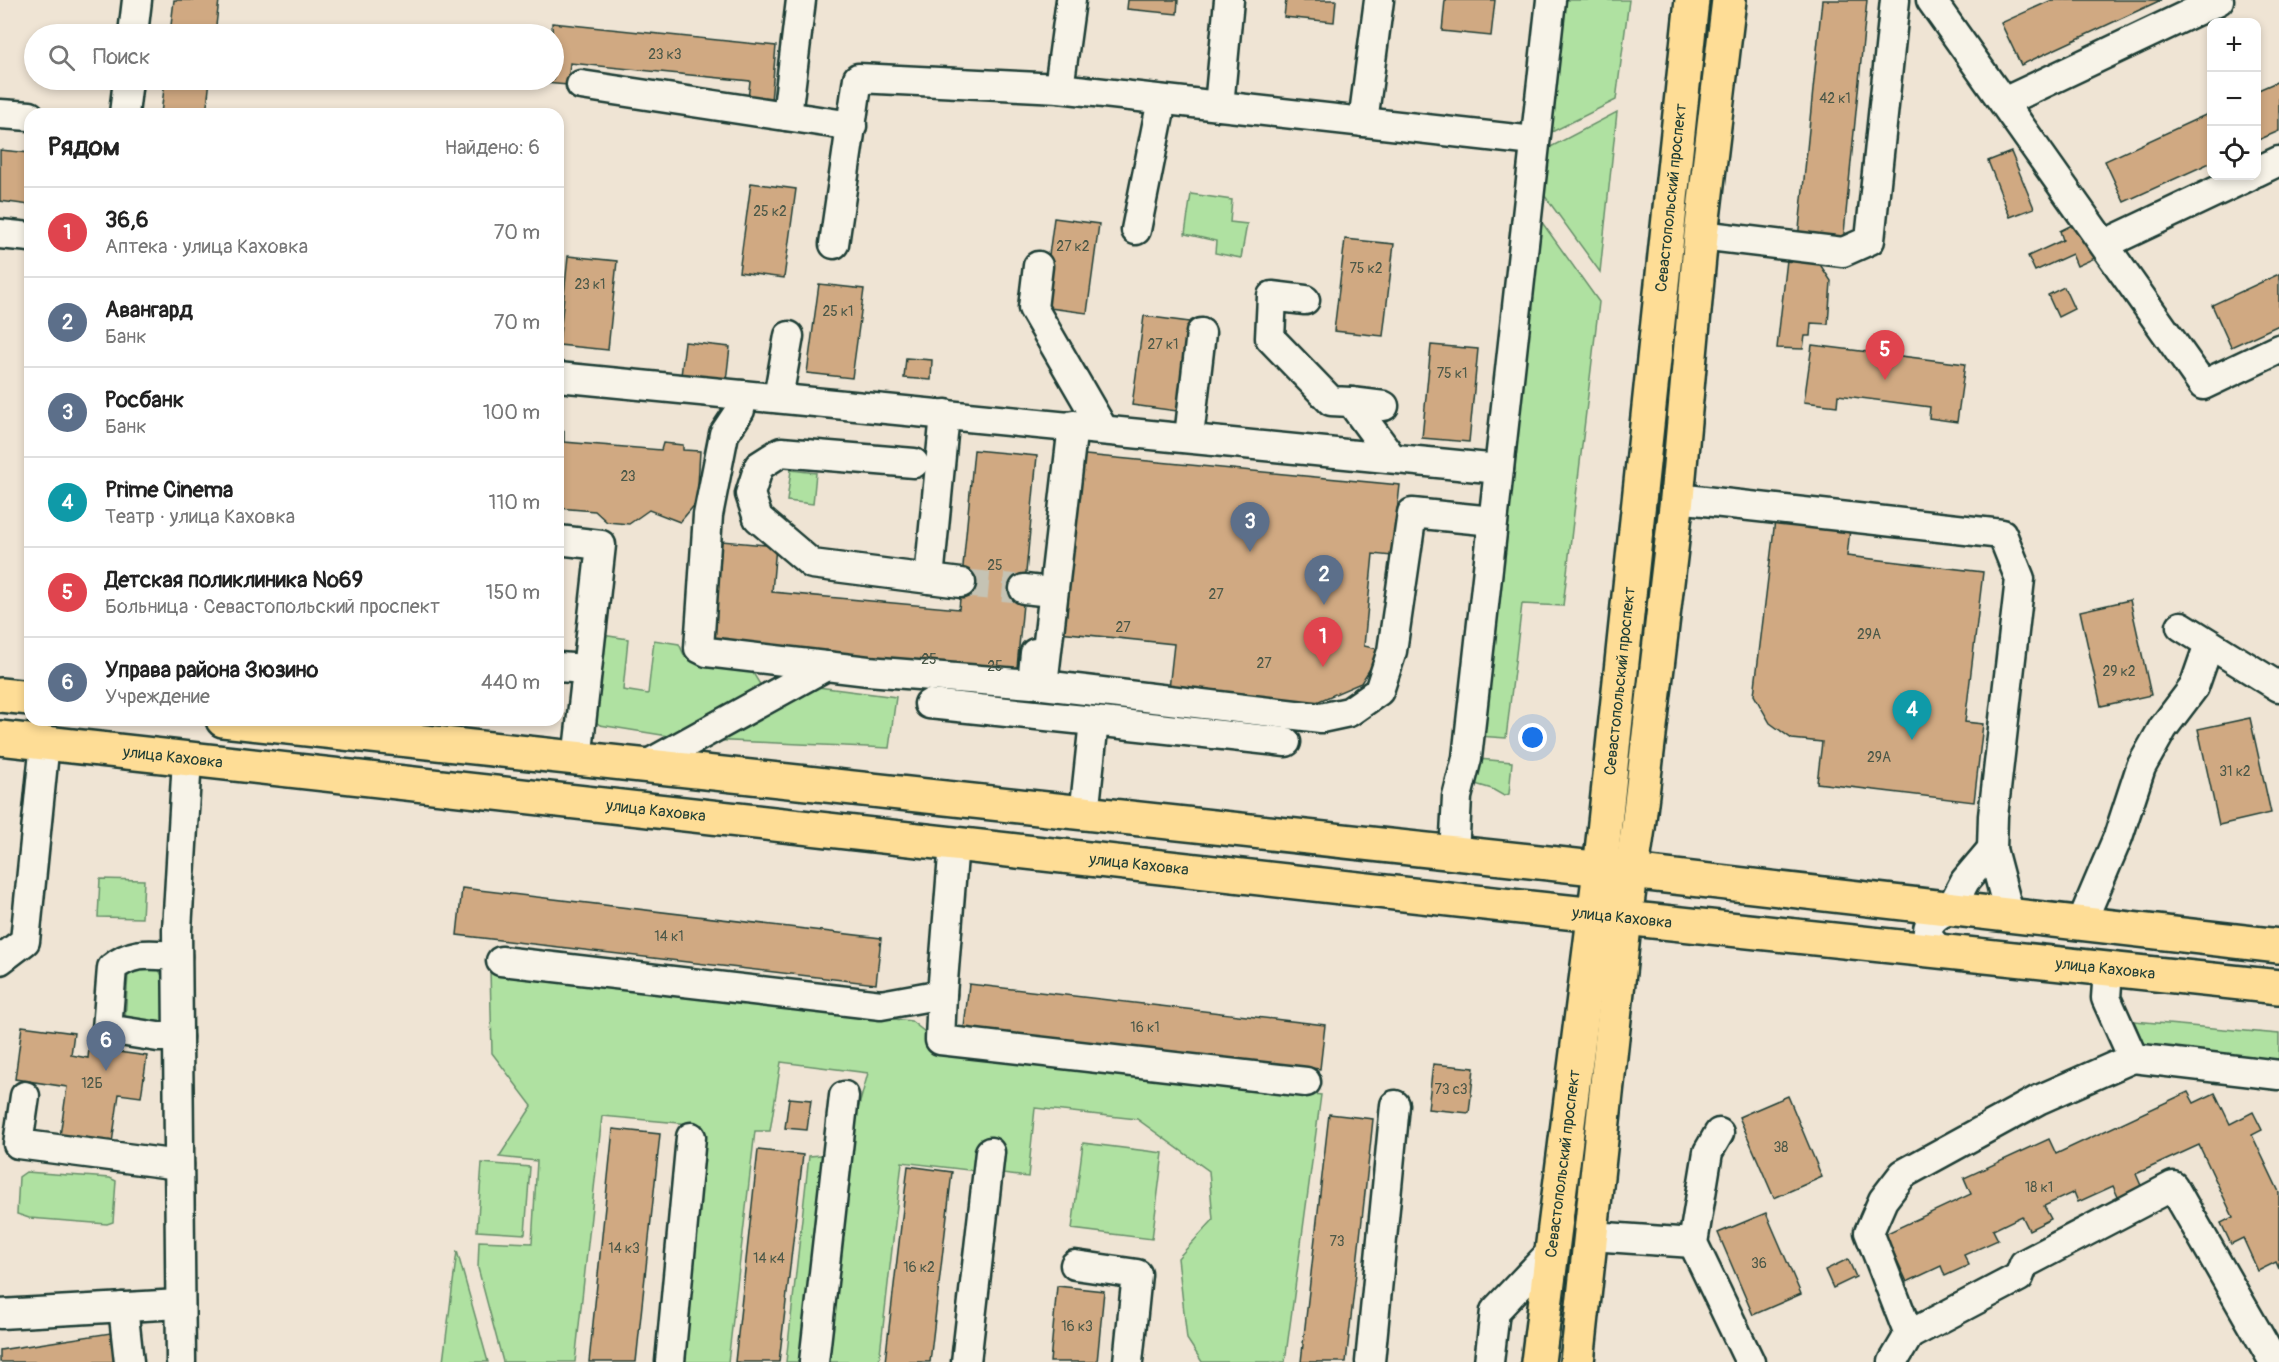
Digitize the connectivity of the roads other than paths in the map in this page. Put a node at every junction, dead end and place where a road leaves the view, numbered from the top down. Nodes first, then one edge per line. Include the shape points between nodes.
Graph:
1 (137, 0) edge
2 (801, 0) edge
3 (1071, 0) edge
4 (1229, 0) edge
5 (1379, 0) edge
6 (1551, 0) edge
7 (1692, 0) edge
8 (1729, 0) edge
9 (1895, 0) edge
10 (1931, 0) edge
11 (2219, 0) edge
12 (134, 24) edge
13 (581, 85) dead end
14 (1059, 88) junction
15 (127, 90) edge
16 (1162, 100) junction
17 (2004, 102) junction
18 (1219, 106) junction
19 (125, 108) edge
20 (0, 114) edge
21 (24, 116) edge
22 (787, 116) junction
23 (1363, 122) junction
24 (852, 126) junction
25 (1534, 141) junction
26 (2279, 161) edge
27 (2261, 170) edge
28 (2240, 180) edge
29 (1136, 230) dead end
30 (0, 234) edge
31 (1701, 235) junction
32 (24, 236) edge
33 (834, 244) dead end
34 (2104, 244) junction
35 (1038, 266) dead end
36 (1305, 300) dead end
37 (1201, 333) dead end
38 (789, 336) dead end
39 (2279, 349) edge
40 (564, 378) edge
41 (742, 395) junction
42 (778, 399) junction
43 (1351, 402) junction
44 (1384, 406) dead end
45 (945, 414) junction
46 (1065, 425) junction
47 (1103, 429) junction
48 (1189, 437) junction
49 (1392, 458) junction
50 (914, 463) dead end
51 (1498, 469) junction
52 (1677, 498) junction
53 (1493, 521) junction
54 (564, 541) edge
55 (929, 579) junction
56 (962, 583) tunnel mouth
57 (2181, 626) dead end
58 (2209, 644) junction
59 (826, 666) junction
60 (564, 667) edge
61 (586, 669) junction
62 (2279, 687) edge
63 (0, 695) edge
64 (24, 697) edge
65 (929, 704) dead end
66 (1094, 722) junction
67 (276, 726) edge
68 (0, 738) edge
69 (45, 742) junction
70 (1286, 742) dead end
71 (187, 759) junction
72 (577, 760) junction
73 (643, 767) junction
74 (1084, 815) junction
75 (954, 843) junction
76 (1992, 849) junction
77 (1454, 854) junction
78 (1615, 871) junction
79 (1950, 910) junction
80 (1610, 915) junction
81 (2010, 917) junction
82 (2081, 924) junction
83 (2279, 946) edge
84 (1944, 951) junction
85 (177, 956) junction
86 (0, 960) edge
87 (501, 962) dead end
88 (2108, 970) junction
89 (2279, 987) edge
90 (942, 994) junction
91 (178, 1037) junction
92 (2133, 1058) junction
93 (2279, 1075) edge
94 (1306, 1082) dead end
95 (25, 1096) dead end
96 (844, 1096) dead end
97 (1395, 1105) dead end
98 (1719, 1133) dead end
99 (691, 1137) dead end
100 (990, 1152) dead end
101 (179, 1165) junction
102 (1591, 1236) junction
103 (1692, 1243) junction
104 (1552, 1251) junction
105 (1075, 1265) dead end
106 (180, 1304) junction
107 (123, 1307) junction
108 (0, 1314) edge
109 (1909, 1335) junction
110 (1539, 1359) edge
111 (1577, 1361) edge
112 (129, 1362) edge
113 (181, 1362) edge
114 (670, 1362) edge
115 (814, 1362) edge
116 (966, 1362) edge
117 (1128, 1362) edge
118 (1370, 1362) edge
119 (1490, 1362) edge
120 (1750, 1362) edge
121 (1893, 1362) edge
122 (2274, 1362) edge

1 - 12 lane
2 - 22 lane
3 - 14 lane
4 - 18 lane
5 - 23 lane
6 - 25 lane
7 - 78 main road, Севастопольский проспект
8 - 31 main road, Севастопольский проспект
9 - 31 lane via 1870,240 1843,252
10 - 17 lane
11 - 17 lane
13 - 22 lane
14 - 16 lane
14 - 24 lane via 858,78
15 - 19 lane
16 - 18 lane
16 - 29 lane
17 - 34 lane
18 - 23 lane
20 - 21 lane
22 - 24 lane
23 - 25 lane
24 - 33 lane
25 - 51 lane
26 - 27 lane
28 - 34 lane
30 - 32 lane
31 - 52 main road, Севастопольский проспект
34 - 39 lane via 2203,385
35 - 47 lane via 1033,308
36 - 43 lane via 1272,296 1270,338 1331,401
37 - 48 lane
38 - 42 lane
40 - 41 lane
41 - 42 lane
41 - 59 lane via 740,410 724,434 708,515 699,648
42 - 45 lane
43 - 44 lane
43 - 49 lane
45 - 46 lane
45 - 55 lane
46 - 47 lane
46 - 53 lane via 1043,685 1321,718 1349,712 1379,691 1392,651 1404,512
46 - 59 lane via 1033,590 1032,684
47 - 48 lane
48 - 49 lane
49 - 51 lane
50 - 55 lane via 782,452 759,466 750,494 758,518 812,564
51 - 53 lane
52 - 76 lane via 2002,534 2020,579
52 - 78 main road, Севастопольский проспект via 1638,828
53 - 77 lane via 1467,762 1457,797
54 - 61 lane via 601,545
55 - 56 lane
57 - 58 lane
58 - 62 lane
58 - 82 lane via 2194,687 2163,728 2141,767 2118,837
59 - 73 lane
60 - 61 lane
61 - 72 lane
63 - 64 main road
65 - 66 lane
66 - 70 lane
66 - 74 lane
67 - 72 main road
68 - 69 main road, улица Каховка
69 - 71 main road, улица Каховка
69 - 86 lane via 25,941
71 - 75 main road, улица Каховка
71 - 85 lane
72 - 73 main road
73 - 74 main road
74 - 77 main road
75 - 80 main road, улица Каховка
75 - 90 lane
76 - 79 lane via 1965,881
76 - 81 lane
77 - 78 main road
78 - 79 main road
78 - 80 main road, Севастопольский проспект
79 - 81 main road
79 - 84 lane via 1936,915 1928,928 1932,942
80 - 84 main road, улица Каховка
80 - 102 main road, Севастопольский проспект
80 - 104 main road, Севастопольский проспект
81 - 82 main road
82 - 83 main road
84 - 88 main road, улица Каховка
85 - 91 lane
85 - 91 lane via 142,953 123,959 112,968 107,1029
87 - 90 lane via 881,1005
88 - 89 main road, улица Каховка
88 - 92 lane via 2106,998
90 - 94 lane via 940,1040
91 - 101 lane
92 - 93 lane
92 - 109 lane via 2038,1100 1903,1173 1883,1200 1869,1232
95 - 101 lane via 18,1144
96 - 115 lane
97 - 118 lane
98 - 103 lane via 1708,1152
99 - 114 lane
100 - 116 lane
101 - 106 lane
102 - 103 lane
102 - 111 main road, Севастопольский проспект
103 - 120 lane
104 - 110 main road, Севастопольский проспект
104 - 119 lane via 1495,1311
105 - 117 lane via 1137,1274
106 - 107 lane
106 - 113 lane
107 - 108 lane
107 - 112 lane
109 - 121 lane
109 - 122 lane via 2019,1277 2024,1264 2174,1186
110 - 111 lane

